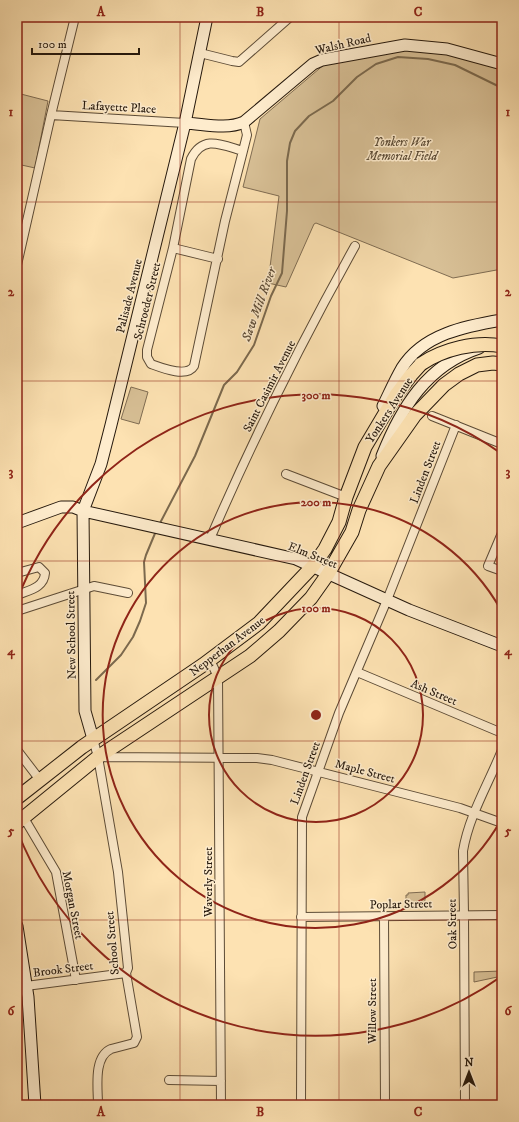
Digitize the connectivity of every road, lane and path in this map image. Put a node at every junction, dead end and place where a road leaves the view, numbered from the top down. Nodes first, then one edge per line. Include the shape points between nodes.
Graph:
1 (75, 17) edge
2 (207, 17) edge
3 (289, 18) edge
4 (200, 53) junction
5 (502, 64) edge
6 (51, 115) junction
7 (244, 122) junction
8 (185, 123) junction
9 (244, 151) junction
10 (356, 246) dead end
11 (173, 248) junction
12 (218, 259) junction
13 (17, 266) edge
14 (502, 320) edge
15 (502, 340) edge
16 (502, 346) edge
17 (502, 364) edge
18 (432, 416) dead end
19 (456, 425) junction
20 (502, 444) edge
21 (366, 447) junction
22 (379, 466) junction
23 (286, 474) dead end
24 (346, 497) junction
25 (83, 511) junction
26 (17, 522) edge
27 (502, 533) edge
28 (210, 539) junction
29 (314, 566) junction
30 (502, 571) edge
31 (17, 573) edge
32 (328, 574) junction
33 (84, 589) junction
34 (128, 593) dead end
35 (17, 595) edge
36 (387, 600) junction
37 (17, 611) edge
38 (502, 646) edge
39 (210, 660) junction
40 (357, 672) junction
41 (218, 677) junction
42 (502, 733) edge
43 (93, 739) junction
44 (17, 750) edge
45 (502, 750) edge
46 (98, 757) junction
47 (219, 757) junction
48 (318, 771) junction
49 (40, 780) junction
50 (17, 798) edge
51 (474, 813) junction
52 (20, 820) edge
53 (502, 823) edge
54 (464, 915) junction
55 (502, 915) edge
56 (384, 916) junction
57 (301, 917) junction
58 (17, 926) edge
59 (126, 974) junction
60 (76, 980) junction
61 (26, 986) junction
62 (169, 1080) dead end
63 (221, 1081) junction
64 (35, 1105) edge
65 (98, 1105) edge
66 (221, 1105) edge
67 (301, 1105) edge
68 (385, 1105) edge
69 (465, 1105) edge

1 - 6 street
2 - 4 street, Palisade Avenue
3 - 4 street via 239,62
4 - 8 street, Palisade Avenue
5 - 7 street, Walsh Road via 447,49 405,45 322,60 313,64
6 - 8 street, Lafayette Place
6 - 13 street
7 - 8 street, Walsh Road via 227,126
7 - 9 street, Schroeder Street via 247,135
8 - 25 street, Palisade Avenue via 110,432
9 - 11 street, Schroeder Street via 207,143 195,151 191,159
9 - 12 street, Schroeder Street via 225,221
10 - 28 street, Saint Casimir Avenue via 282,384
11 - 12 street
11 - 12 street, Schroeder Street via 147,350 148,361 158,367 180,372 192,370
14 - 21 street, Nepperhan Avenue via 476,324 444,334 418,350 403,367
15 - 22 street, Nepperhan Avenue via 459,356 422,384 405,407
16 - 21 main road, Yonkers Avenue, bridge via 470,346 448,351 421,364 396,395
17 - 22 main road, Yonkers Avenue via 477,365 444,385 415,415
18 - 19 street
19 - 20 street
19 - 36 street, Linden Street
21 - 24 main road, Nepperhan Avenue
22 - 32 main road, Nepperhan Avenue via 352,532
23 - 24 street
24 - 29 main road, Nepperhan Avenue via 339,522
25 - 26 street via 73,507 61,507
25 - 28 street, Elm Street
25 - 33 street, New School Street
27 - 30 street via 488,566
28 - 29 street, Elm Street via 296,559
29 - 32 street, Elm Street
29 - 39 main road, Nepperhan Avenue via 260,623
31 - 35 street via 39,567 45,573 44,582 40,586
32 - 36 street, Elm Street
32 - 41 main road, Nepperhan Avenue via 311,598 279,631 250,656
33 - 34 street via 94,586
33 - 37 street
33 - 43 street, New School Street via 85,711
36 - 38 street, Elm Street
36 - 40 street, Linden Street
39 - 41 street, Waverly Street
39 - 43 main road, Nepperhan Avenue
40 - 42 street, Ash Street
40 - 48 street, Linden Street
41 - 46 main road, Nepperhan Avenue
41 - 47 street, Waverly Street
43 - 46 street, New School Street
43 - 49 main road, Nepperhan Avenue
44 - 49 street
45 - 51 street, Oak Street
46 - 47 street, Maple Street
46 - 52 main road, Nepperhan Avenue
46 - 59 street, School Street via 118,872 128,968
47 - 48 street, Maple Street via 272,760
47 - 63 street, Waverly Street
48 - 51 street, Maple Street
48 - 57 street, Linden Street via 302,817
49 - 50 main road, Nepperhan Avenue
51 - 53 street, Maple Street
51 - 54 street, Oak Street via 463,851
52 - 60 street, Morgan Street via 56,872
54 - 55 street, Poplar Street
54 - 56 street, Poplar Street
54 - 69 street, Oak Street
56 - 57 street, Poplar Street
56 - 68 street, Willow Street
57 - 67 street, Linden Street
58 - 61 street
59 - 60 street, Brook Street
59 - 65 street, School Street via 137,1037 134,1043 108,1050 101,1057 98,1064
60 - 61 street, Brook Street
61 - 64 street
62 - 63 street
63 - 66 street, Waverly Street

